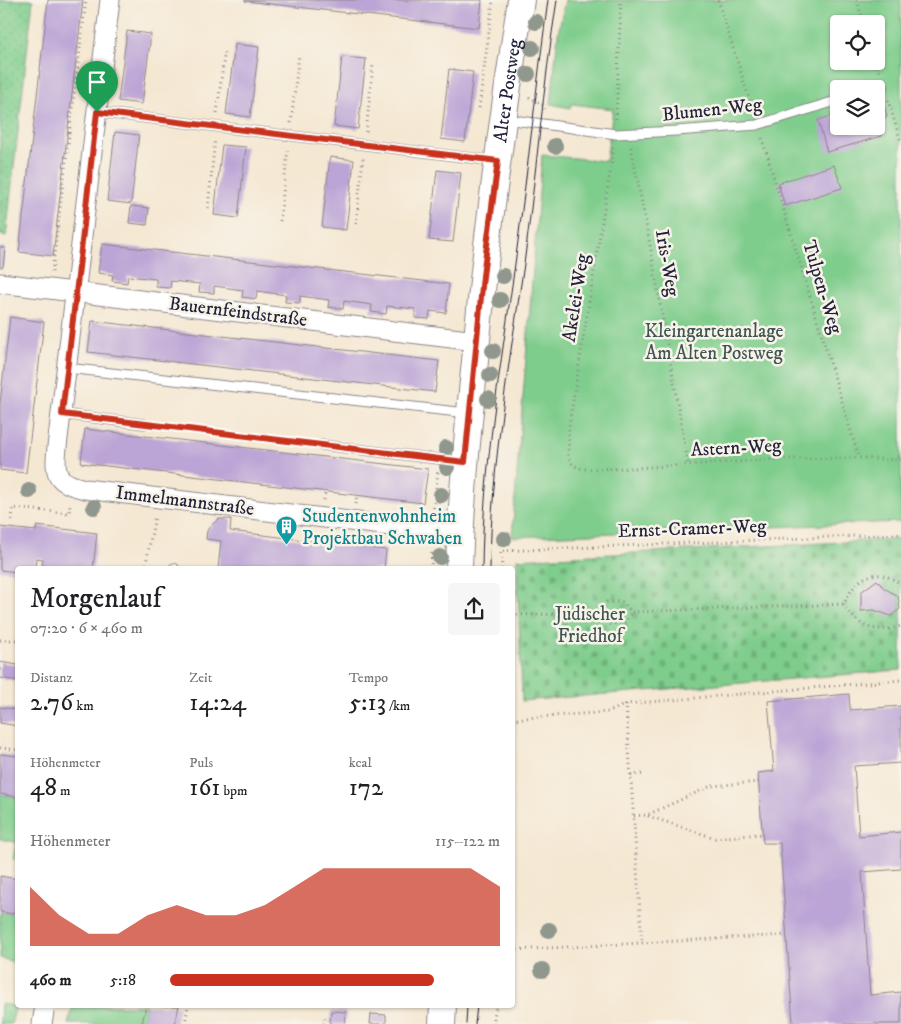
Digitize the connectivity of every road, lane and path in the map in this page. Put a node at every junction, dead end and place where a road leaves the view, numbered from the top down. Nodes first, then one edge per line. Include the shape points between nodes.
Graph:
1 (86, 0) edge
2 (110, 0) edge
3 (521, 0) edge
4 (621, 0) edge
5 (718, 0) edge
6 (857, 0) edge
7 (861, 15) edge
8 (299, 54) dead end
9 (885, 102) edge
10 (830, 103) edge
11 (97, 112) junction
12 (503, 118) junction
13 (757, 125) junction
14 (616, 134) junction
15 (290, 136) junction
16 (901, 142) edge
17 (498, 161) junction
18 (280, 221) dead end
19 (0, 283) edge
20 (50, 290) junction
21 (76, 292) junction
22 (476, 342) junction
23 (67, 368) junction
24 (470, 413) junction
25 (62, 414) junction
26 (144, 424) joint
27 (322, 445) joint
28 (859, 458) junction
29 (901, 460) edge
30 (465, 462) junction
31 (688, 463) junction
32 (573, 466) joint
33 (66, 483) junction
34 (159, 498) junction
35 (12, 520) dead end
36 (901, 534) edge
37 (460, 536) junction
38 (145, 566) edge
39 (460, 566) edge
40 (502, 566) edge
41 (901, 584) edge
42 (844, 604) junction
43 (632, 612) junction
44 (599, 613) junction
45 (515, 615) edge
46 (901, 626) edge
47 (0, 640) edge
48 (15, 640) edge
49 (901, 680) edge
50 (626, 704) junction
51 (515, 720) edge
52 (0, 748) edge
53 (15, 750) edge
54 (644, 774) dead end
55 (631, 775) junction
56 (758, 782) dead end
57 (647, 815) junction
58 (634, 816) junction
59 (762, 834) dead end
60 (786, 935) dead end
61 (642, 944) junction
62 (515, 950) edge
63 (46, 1008) edge
64 (188, 1008) edge
65 (443, 1008) edge
66 (496, 1008) edge
67 (325, 1016) dead end
68 (42, 1024) edge
69 (185, 1024) edge
70 (324, 1024) edge
71 (442, 1024) edge
72 (493, 1024) edge

1 - 20 path
2 - 11 street
3 - 12 street, Alter Postweg
4 - 14 path, Akelei-Weg
5 - 13 path, Tulpen-Weg
6 - 7 path
8 - 15 path
9 - 16 path
10 - 13 lane, Blumen-Weg
11 - 15 lane
11 - 21 street
12 - 14 lane, Blumen-Weg
12 - 17 street, Alter Postweg
13 - 14 lane, Blumen-Weg
13 - 28 path, Tulpen-Weg
14 - 31 path, Iris-Weg via 630,143 636,166
14 - 32 path, Akelei-Weg via 568,426 568,458
15 - 17 lane
15 - 18 path
17 - 22 street, Alter Postweg
19 - 20 street, Bauernfeindstraße
20 - 21 street, Bauernfeindstraße
21 - 22 street, Bauernfeindstraße
21 - 23 street
22 - 24 street, Alter Postweg
23 - 24 lane
23 - 25 street
24 - 30 street, Alter Postweg
25 - 26 lane
25 - 33 street via 55,464 56,472
26 - 27 path
27 - 30 lane
28 - 29 path, Astern-Weg
28 - 31 path, Astern-Weg
30 - 37 street, Alter Postweg
31 - 32 path, Astern-Weg via 591,469
33 - 34 street, Immelmannstraße via 85,489
33 - 35 path via 69,513 13,508
34 - 37 street, Immelmannstraße
34 - 38 path
36 - 40 path, Ernst-Cramer-Weg via 501,551
37 - 39 street, Alter Postweg
41 - 42 path via 884,575 870,574 849,592
42 - 43 path
42 - 46 path via 850,616 862,625 893,629
43 - 44 path via 622,602 607,602
43 - 44 path via 624,623 609,624
44 - 45 path
47 - 48 path
49 - 50 path
50 - 51 path via 609,712
50 - 55 path
52 - 53 path
54 - 55 path
55 - 58 path
56 - 57 path via 711,786
57 - 58 path
57 - 59 path via 715,838
58 - 61 path
60 - 61 path
61 - 62 path
63 - 68 street
64 - 69 path
65 - 71 street
66 - 72 path
67 - 70 path

